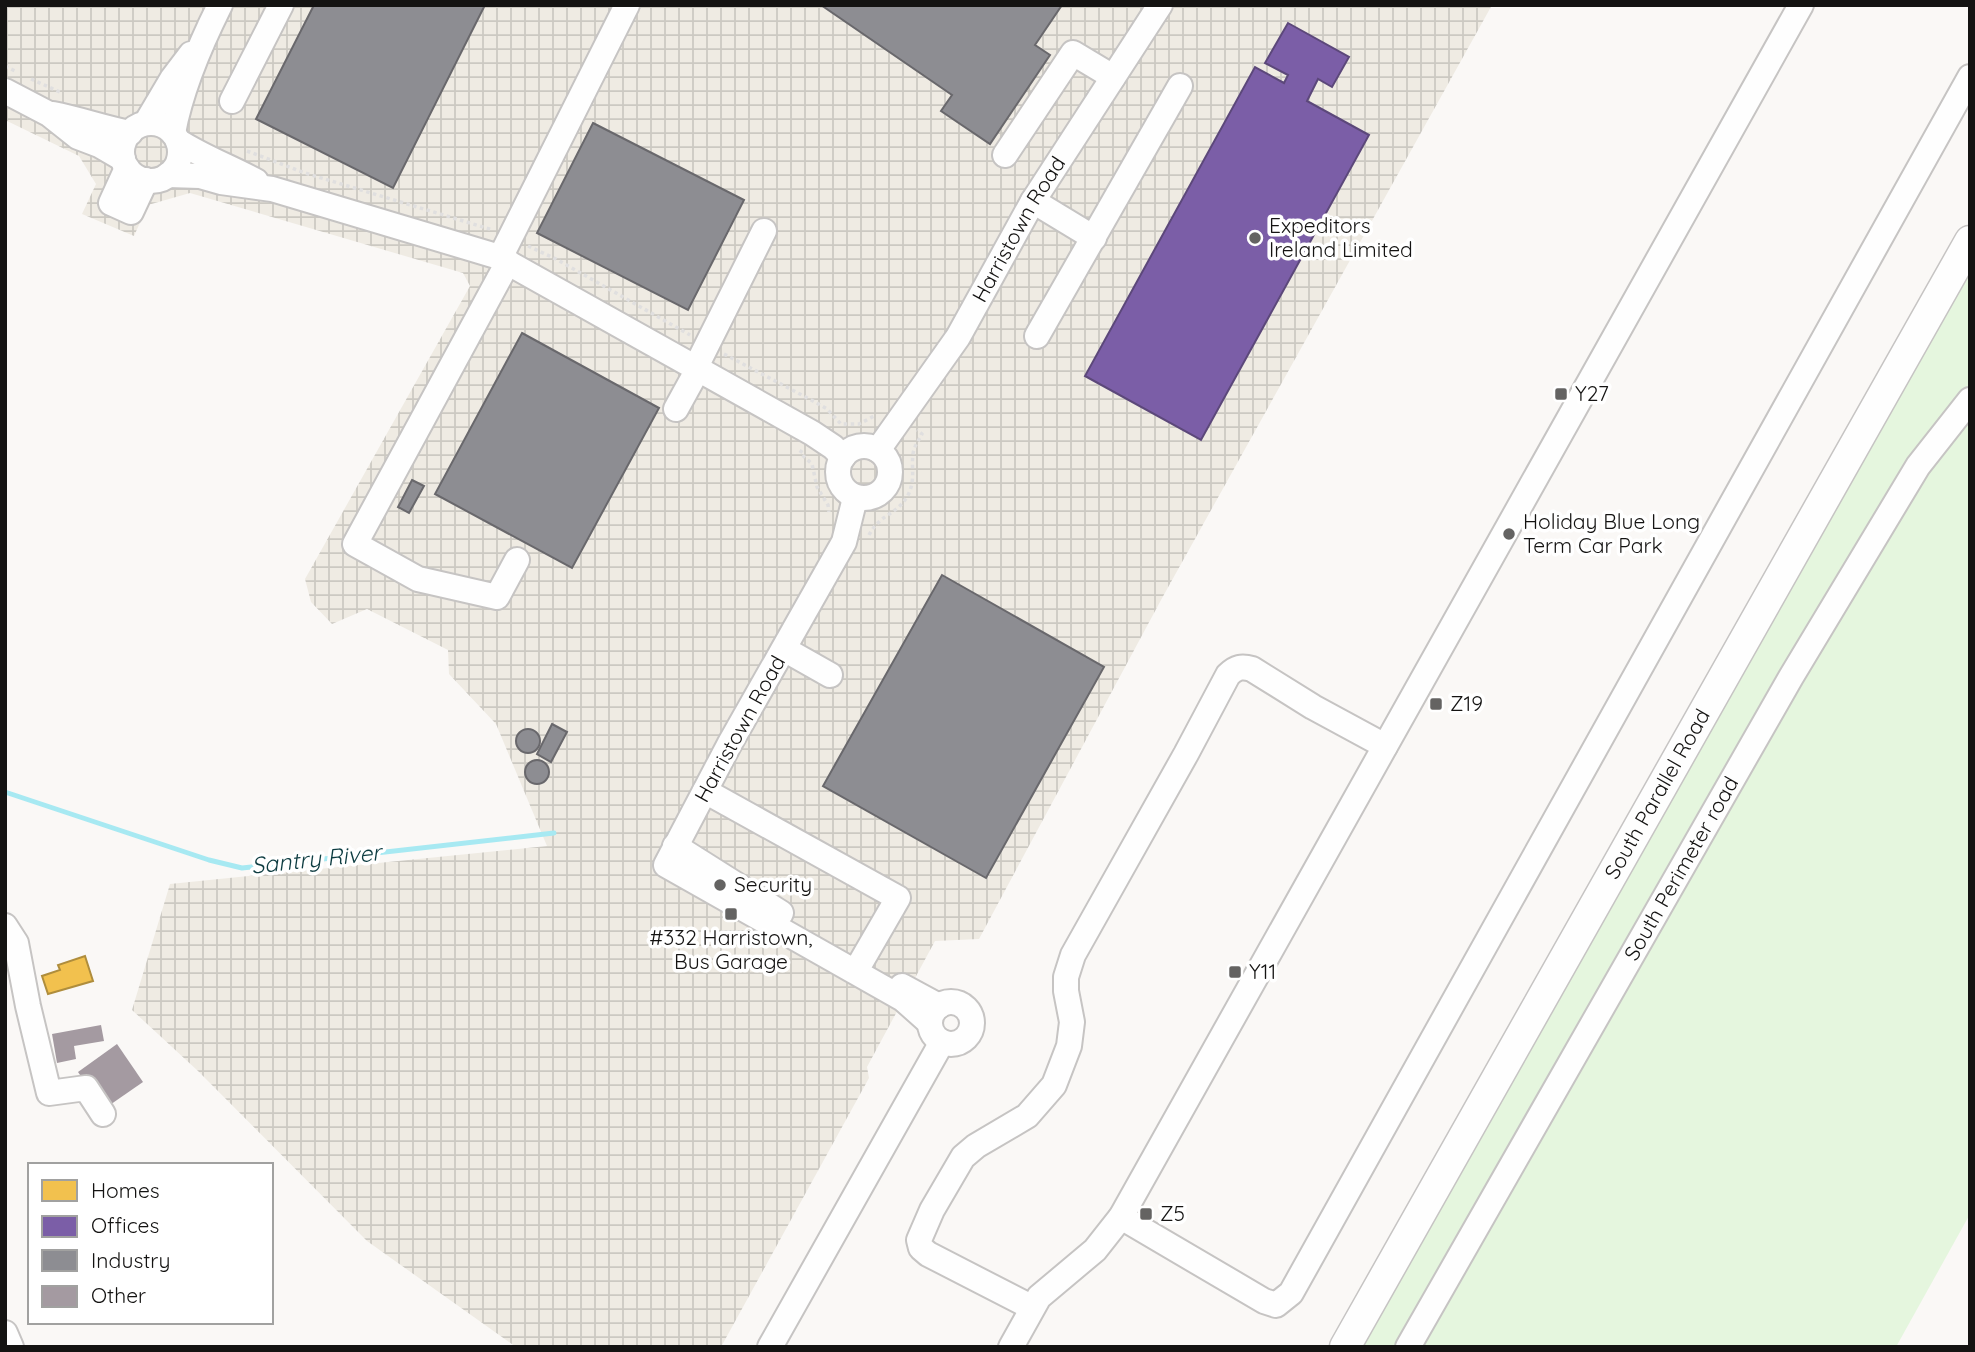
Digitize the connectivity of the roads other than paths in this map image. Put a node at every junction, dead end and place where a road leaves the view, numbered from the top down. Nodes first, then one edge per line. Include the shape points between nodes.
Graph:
1 (220, 5) edge
2 (281, 5) edge
3 (627, 5) edge
4 (1160, 5) edge
5 (1801, 5) edge
6 (204, 37) junction
7 (1113, 77) junction
8 (1970, 77) edge
9 (1180, 86) dead end
10 (5, 91) edge
11 (232, 101) dead end
12 (49, 114) junction
13 (138, 128) junction
14 (176, 137) junction
15 (1005, 155) dead end
16 (141, 171) junction
17 (272, 189) junction
18 (1033, 201) junction
19 (764, 231) dead end
20 (1094, 238) junction
21 (1970, 241) edge
22 (510, 255) junction
23 (1037, 336) dead end
24 (697, 368) junction
25 (1970, 400) edge
26 (676, 409) dead end
27 (878, 450) junction
28 (843, 457) junction
29 (855, 498) junction
30 (517, 560) dead end
31 (784, 649) junction
32 (830, 675) dead end
33 (1385, 746) junction
34 (705, 791) junction
35 (671, 855) junction
36 (5, 926) edge
37 (861, 962) junction
38 (937, 1024) junction
39 (103, 1114) dead end
40 (1121, 1217) junction
41 (1031, 1307) junction
42 (5, 1333) edge
43 (11, 1347) edge
44 (770, 1347) edge
45 (1011, 1347) edge
46 (1345, 1347) edge
47 (1408, 1347) edge

1 - 6 street
2 - 11 street
3 - 22 street
4 - 7 street, Harristown Road
5 - 33 street
6 - 13 street
6 - 14 street via 178,105
7 - 15 street via 1073,53
7 - 18 street, Harristown Road
8 - 40 street via 1291,1293 1276,1305 1265,1301
9 - 20 street
10 - 12 street
12 - 13 street via 106,128
12 - 16 street via 78,137
13 - 14 street via 156,123
13 - 16 street via 124,141
14 - 16 street via 179,160
14 - 17 street via 206,158
16 - 17 street
17 - 22 street
18 - 20 street
18 - 27 street, Harristown Road via 958,337
19 - 24 street
20 - 23 street
21 - 46 main road, South Parallel Road
22 - 24 street
22 - 30 street via 355,544 418,579 497,597
24 - 26 street
24 - 28 street via 812,433
25 - 47 street, South Perimeter road via 1918,466 1791,677
27 - 28 street via 857,447
27 - 29 street via 889,463 889,482 875,496
28 - 29 street via 838,466 839,482
29 - 31 street, Harristown Road via 844,542
31 - 32 street
31 - 34 street, Harristown Road
33 - 40 street
33 - 41 street via 1252,669 1234,669 1228,675 1073,955 1066,977 1072,1021 1069,1046 1054,1085 1027,1116 963,1157 919,1240 928,1254
34 - 35 street, Harristown Road
34 - 37 street via 898,898
35 - 37 street
35 - 38 street
36 - 39 street via 16,943 49,1093 86,1087
37 - 38 street
38 - 44 street
40 - 41 street via 1095,1250
41 - 45 street
42 - 43 street

